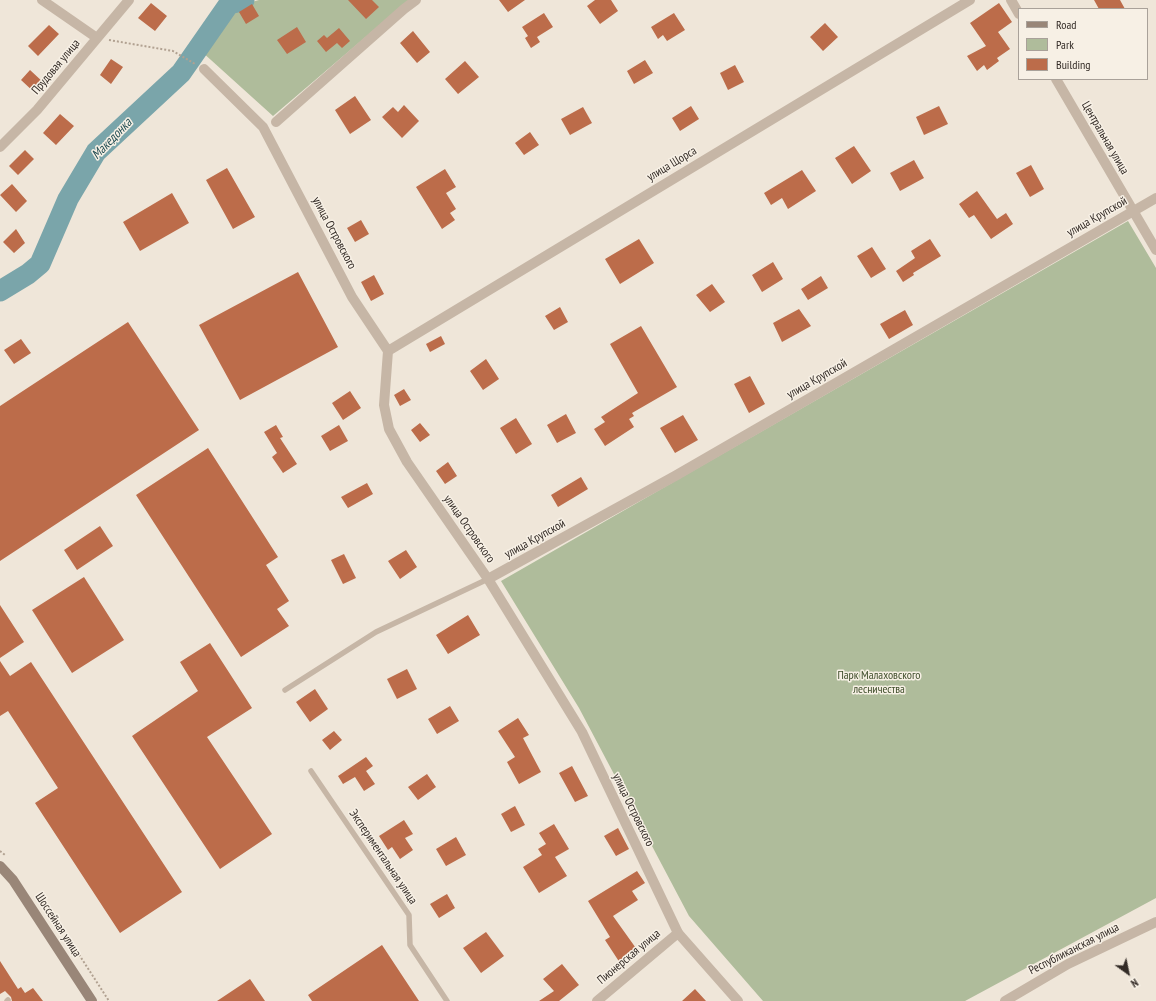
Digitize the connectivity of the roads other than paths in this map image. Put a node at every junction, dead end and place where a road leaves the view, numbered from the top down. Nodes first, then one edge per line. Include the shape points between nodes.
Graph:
1 (42, 0) edge
2 (128, 0) edge
3 (416, 0) edge
4 (970, 0) edge
5 (1011, 0) edge
6 (1018, 12) edge
7 (97, 38) junction
8 (204, 69) road end
9 (1057, 80) edge
10 (276, 122) dead end
11 (0, 146) edge
12 (1156, 198) edge
13 (1132, 212) junction
14 (1156, 250) edge
15 (388, 351) junction
16 (488, 579) junction
17 (285, 690) dead end
18 (311, 771) dead end
19 (0, 866) edge
20 (1156, 922) edge
21 (678, 933) junction
22 (92, 1001) edge
23 (447, 1001) edge
24 (597, 1001) edge
25 (738, 1001) edge
26 (1005, 1001) edge

1 - 7 street
2 - 7 street, Прудовая улица
3 - 10 street
4 - 15 street, улица Щорса
5 - 6 street
7 - 11 street, Прудовая улица via 37,110
8 - 15 street, улица Островского via 263,127 352,297
9 - 13 street, Центральная улица
12 - 13 street, улица Крупской
13 - 14 street, Центральная улица
13 - 16 street, улица Крупской via 675,476
15 - 16 street, улица Островского via 384,405 389,430 407,462
16 - 17 lane via 376,632
16 - 21 street, улица Островского via 582,732
18 - 23 lane, Экспериментальная улица via 409,915 410,945
19 - 22 main road, Шоссейная улица via 13,880
20 - 26 street, Республиканская улица via 1068,964
21 - 24 street, Пионерская улица
21 - 25 street, улица Островского

